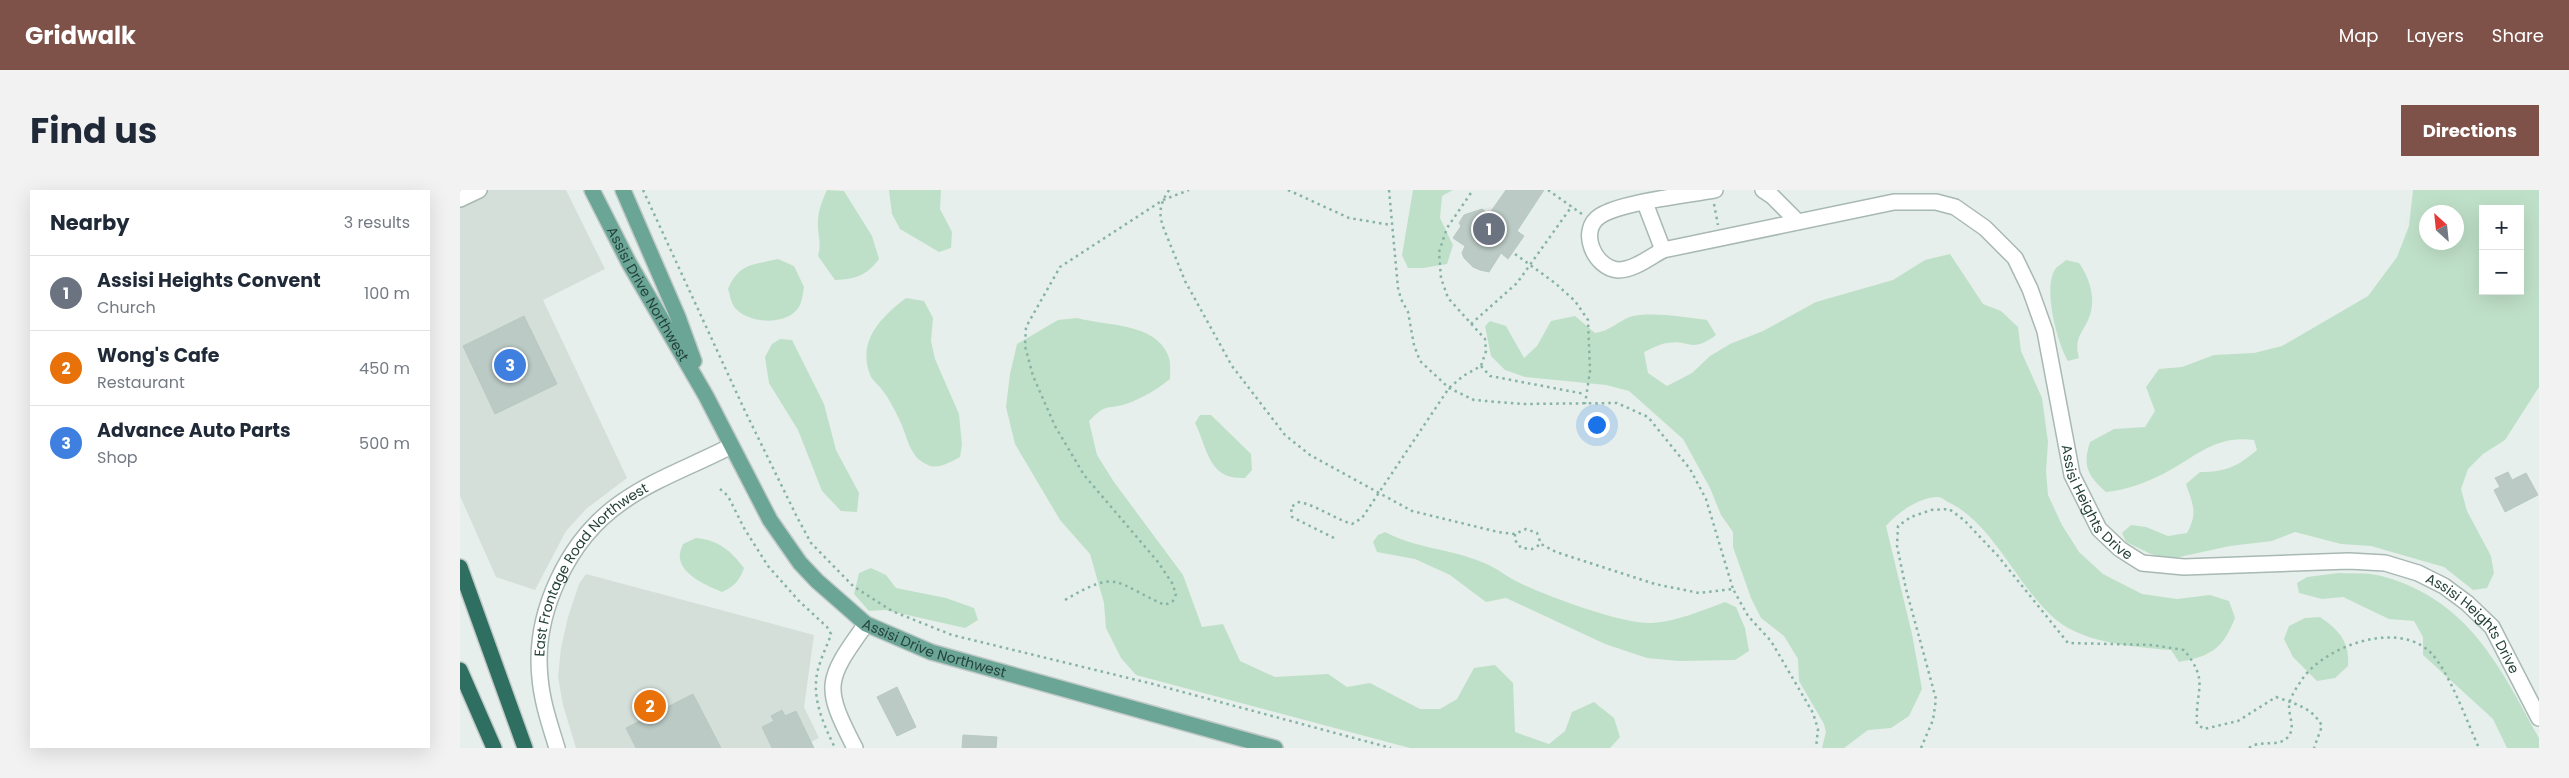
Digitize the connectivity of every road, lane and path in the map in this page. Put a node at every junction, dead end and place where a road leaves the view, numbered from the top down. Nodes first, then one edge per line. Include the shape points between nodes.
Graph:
1 (479, 190) edge
2 (592, 190) edge
3 (623, 190) edge
4 (643, 190) edge
5 (1169, 190) edge
6 (1189, 190) edge
7 (1288, 190) edge
8 (1389, 190) edge
9 (1473, 190) edge
10 (1548, 190) edge
11 (1713, 190) edge
12 (1763, 190) edge
13 (1892, 196) edge
14 (460, 199) edge
15 (1163, 200) junction
16 (1645, 203) junction
17 (1572, 206) junction
18 (1585, 217) dead end
19 (1797, 221) junction
20 (1391, 225) junction
21 (1721, 237) junction
22 (1663, 250) junction
23 (1515, 254) dead end
24 (1530, 267) junction
25 (1471, 324) junction
26 (1481, 366) junction
27 (1449, 388) junction
28 (1586, 394) junction
29 (706, 396) junction
30 (1585, 404) junction
31 (731, 446) junction
32 (720, 489) dead end
33 (1379, 493) junction
34 (1515, 534) junction
35 (1334, 538) dead end
36 (1542, 544) junction
37 (460, 567) edge
38 (1733, 589) junction
39 (1065, 600) dead end
40 (866, 624) junction
41 (460, 670) edge
42 (2290, 702) junction
43 (2539, 718) edge
44 (494, 748) edge
45 (525, 748) edge
46 (557, 748) edge
47 (835, 748) edge
48 (855, 748) edge
49 (1276, 748) edge
50 (1391, 748) edge
51 (1816, 748) edge
52 (1921, 748) edge
53 (2249, 748) edge
54 (2314, 748) edge
55 (2479, 748) edge

1 - 14 street
2 - 29 main road, Assisi Drive Northwest via 629,263
3 - 29 main road, Assisi Drive Northwest via 678,317
4 - 50 path via 797,517 812,543 852,586 892,611 952,635 1153,684
5 - 15 path
6 - 15 path
7 - 20 path via 1349,218
8 - 20 path
9 - 25 path via 1447,228 1439,252 1441,278 1448,298
10 - 17 path
11 - 16 street
11 - 21 path
12 - 19 street
13 - 19 street, Assisi Heights Drive
13 - 43 street, Assisi Heights Drive via 1955,207 1985,228 2015,258 2045,331 2072,475 2099,529 2120,549 2142,563 2184,567 2349,561 2385,564 2418,573 2467,603 2492,628
15 - 33 path via 1162,224 1185,281 1232,366 1285,435 1310,455
15 - 39 path via 1060,267 1026,327 1025,346 1033,376 1055,426 1084,475 1158,562 1176,594 1173,601 1165,605 1110,579 1088,586
16 - 22 street
16 - 22 street via 1599,216 1590,227 1595,256 1603,265 1618,270 1640,264
17 - 18 path
17 - 24 path
19 - 21 street, Assisi Heights Drive
20 - 27 path via 1398,288 1408,312 1414,345 1420,361
21 - 22 street, Assisi Heights Drive
23 - 24 path
24 - 25 path
24 - 28 path via 1568,295 1588,320 1590,371
25 - 26 path via 1485,339 1486,350
26 - 27 path
26 - 28 path via 1490,376
27 - 30 path via 1474,400
27 - 33 path
28 - 30 path
29 - 31 main road, Assisi Drive Northwest
30 - 38 path via 1617,403 1648,417 1670,444 1690,469 1706,499
31 - 40 main road, Assisi Drive Northwest via 752,489 785,542 816,581
31 - 46 street, East Frontage Road Northwest via 671,474 624,501 601,520 570,559 547,609 540,644 543,698
32 - 47 path via 728,496 768,566 828,627 831,634 814,684 822,721
33 - 34 path via 1412,511
33 - 35 path via 1362,518 1352,524 1312,505 1299,502 1290,507 1292,517
34 - 36 path via 1526,529 1537,533
34 - 36 path via 1521,548 1532,549
36 - 38 path via 1556,552 1655,584 1699,593
37 - 45 highway
38 - 51 path via 1748,616 1771,641 1813,713 1818,729
40 - 48 street via 838,666 832,684 835,707
40 - 49 main road, Assisi Drive Northwest via 931,652
41 - 44 highway
42 - 52 path via 2276,697 2238,721 2204,730 2197,724 2202,679 2184,650 2152,645 2068,643 1998,556 1964,520 1949,509 1931,510 1911,516 1898,526 1897,546 1936,699 1934,720
42 - 53 path via 2292,730 2286,739 2278,743 2262,742
42 - 54 path via 2317,716 2322,726
42 - 55 path via 2304,677 2341,648 2358,641 2399,638 2431,653 2444,671

